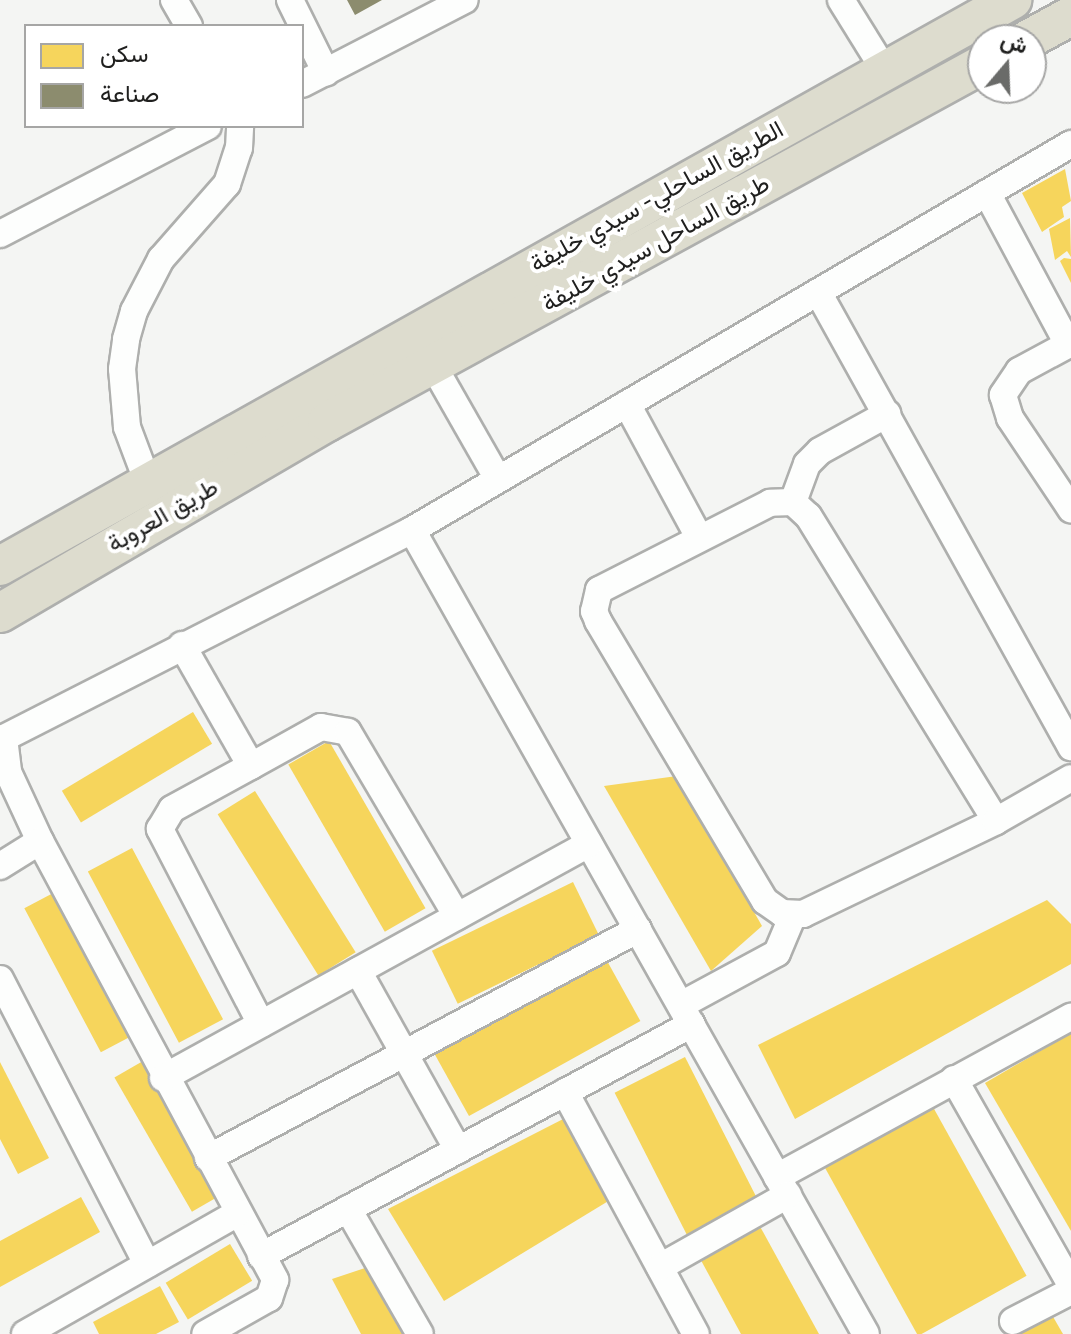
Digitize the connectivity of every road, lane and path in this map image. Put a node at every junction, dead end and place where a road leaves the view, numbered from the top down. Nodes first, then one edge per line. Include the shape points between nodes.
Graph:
1 (174, 0) edge
2 (290, 0) edge
3 (465, 0) edge
4 (841, 0) edge
5 (1012, 0) edge
6 (1071, 16) edge
7 (188, 24) edge
8 (302, 24) edge
9 (304, 28) edge
10 (1047, 29) edge
11 (885, 71) junction
12 (326, 73) junction
13 (967, 73) edge
14 (304, 83) edge
15 (204, 128) edge
16 (240, 128) edge
17 (1071, 144) edge
18 (987, 193) junction
19 (0, 234) edge
20 (818, 292) junction
21 (1070, 343) edge
22 (434, 367) junction
23 (302, 394) joint
24 (627, 404) junction
25 (887, 414) junction
26 (327, 422) joint
27 (498, 479) junction
28 (148, 483) junction
29 (793, 502) junction
30 (1071, 509) edge
31 (412, 530) junction
32 (60, 532) junction
33 (699, 537) junction
34 (0, 539) edge
35 (0, 566) edge
36 (0, 613) edge
37 (182, 645) junction
38 (2, 739) edge
39 (1071, 747) edge
40 (251, 766) junction
41 (1071, 778) edge
42 (996, 821) junction
43 (40, 841) junction
44 (589, 844) junction
45 (0, 866) edge
46 (793, 915) junction
47 (457, 916) junction
48 (638, 929) junction
49 (358, 971) junction
50 (0, 979) edge
51 (686, 1015) junction
52 (1071, 1017) edge
53 (261, 1024) junction
54 (404, 1054) junction
55 (163, 1078) junction
56 (954, 1079) junction
57 (565, 1092) junction
58 (458, 1150) junction
59 (208, 1158) junction
60 (782, 1186) junction
61 (348, 1209) junction
62 (238, 1213) junction
63 (261, 1256) junction
64 (147, 1264) junction
65 (660, 1267) junction
66 (1071, 1285) edge
67 (1071, 1291) edge
68 (1013, 1321) dead end
69 (68, 1323) edge
70 (25, 1334) edge
71 (205, 1334) edge
72 (420, 1334) edge
73 (696, 1334) edge
74 (866, 1334) edge

1 - 7 street
2 - 8 street
3 - 12 street
4 - 11 street
5 - 11 highway, الطريق الساحلي- سيدي خليفة
6 - 10 highway
9 - 12 street
11 - 23 highway, الطريق الساحلي- سيدي خليفة
12 - 14 street
13 - 22 highway, طريق الساحل سيدي خليفة
15 - 19 street
16 - 28 street via 227,184 161,259 126,339 122,398 135,455
17 - 18 street
18 - 20 street
18 - 21 street
20 - 24 street
20 - 25 street
21 - 30 street via 1019,371 1003,395 1010,418
22 - 26 highway, طريق الساحل سيدي خليفة
22 - 27 street
23 - 28 highway, طريق العروبة
24 - 27 street
24 - 33 street
25 - 29 street via 820,451 807,464
25 - 39 street
26 - 36 highway, طريق العروبة
27 - 31 street
28 - 32 highway, طريق العروبة
29 - 33 street via 770,503
29 - 42 street via 808,516
31 - 37 street
31 - 44 street
32 - 34 highway
32 - 35 highway, طريق العروبة
33 - 46 street via 609,581 599,590 594,611 765,901
37 - 38 street
37 - 40 street
38 - 43 street via 8,772
40 - 47 street via 321,727 348,732
40 - 53 street via 172,809 160,829
41 - 42 street
42 - 46 street
43 - 45 street
43 - 55 street
44 - 47 street
44 - 48 street
46 - 51 street via 777,953
47 - 49 street
48 - 51 street
48 - 54 street
49 - 53 street
49 - 54 street
50 - 64 street
51 - 57 street
51 - 60 street
52 - 56 street
53 - 55 street
54 - 58 street
54 - 59 street
55 - 59 street
56 - 60 street
56 - 66 street
57 - 58 street
57 - 65 street
58 - 61 street
59 - 62 street
60 - 65 street
60 - 74 street
61 - 63 street
61 - 72 street
62 - 63 street
62 - 64 street
63 - 71 street via 275,1280 273,1295
64 - 69 street
65 - 73 street
67 - 68 street
69 - 70 street

